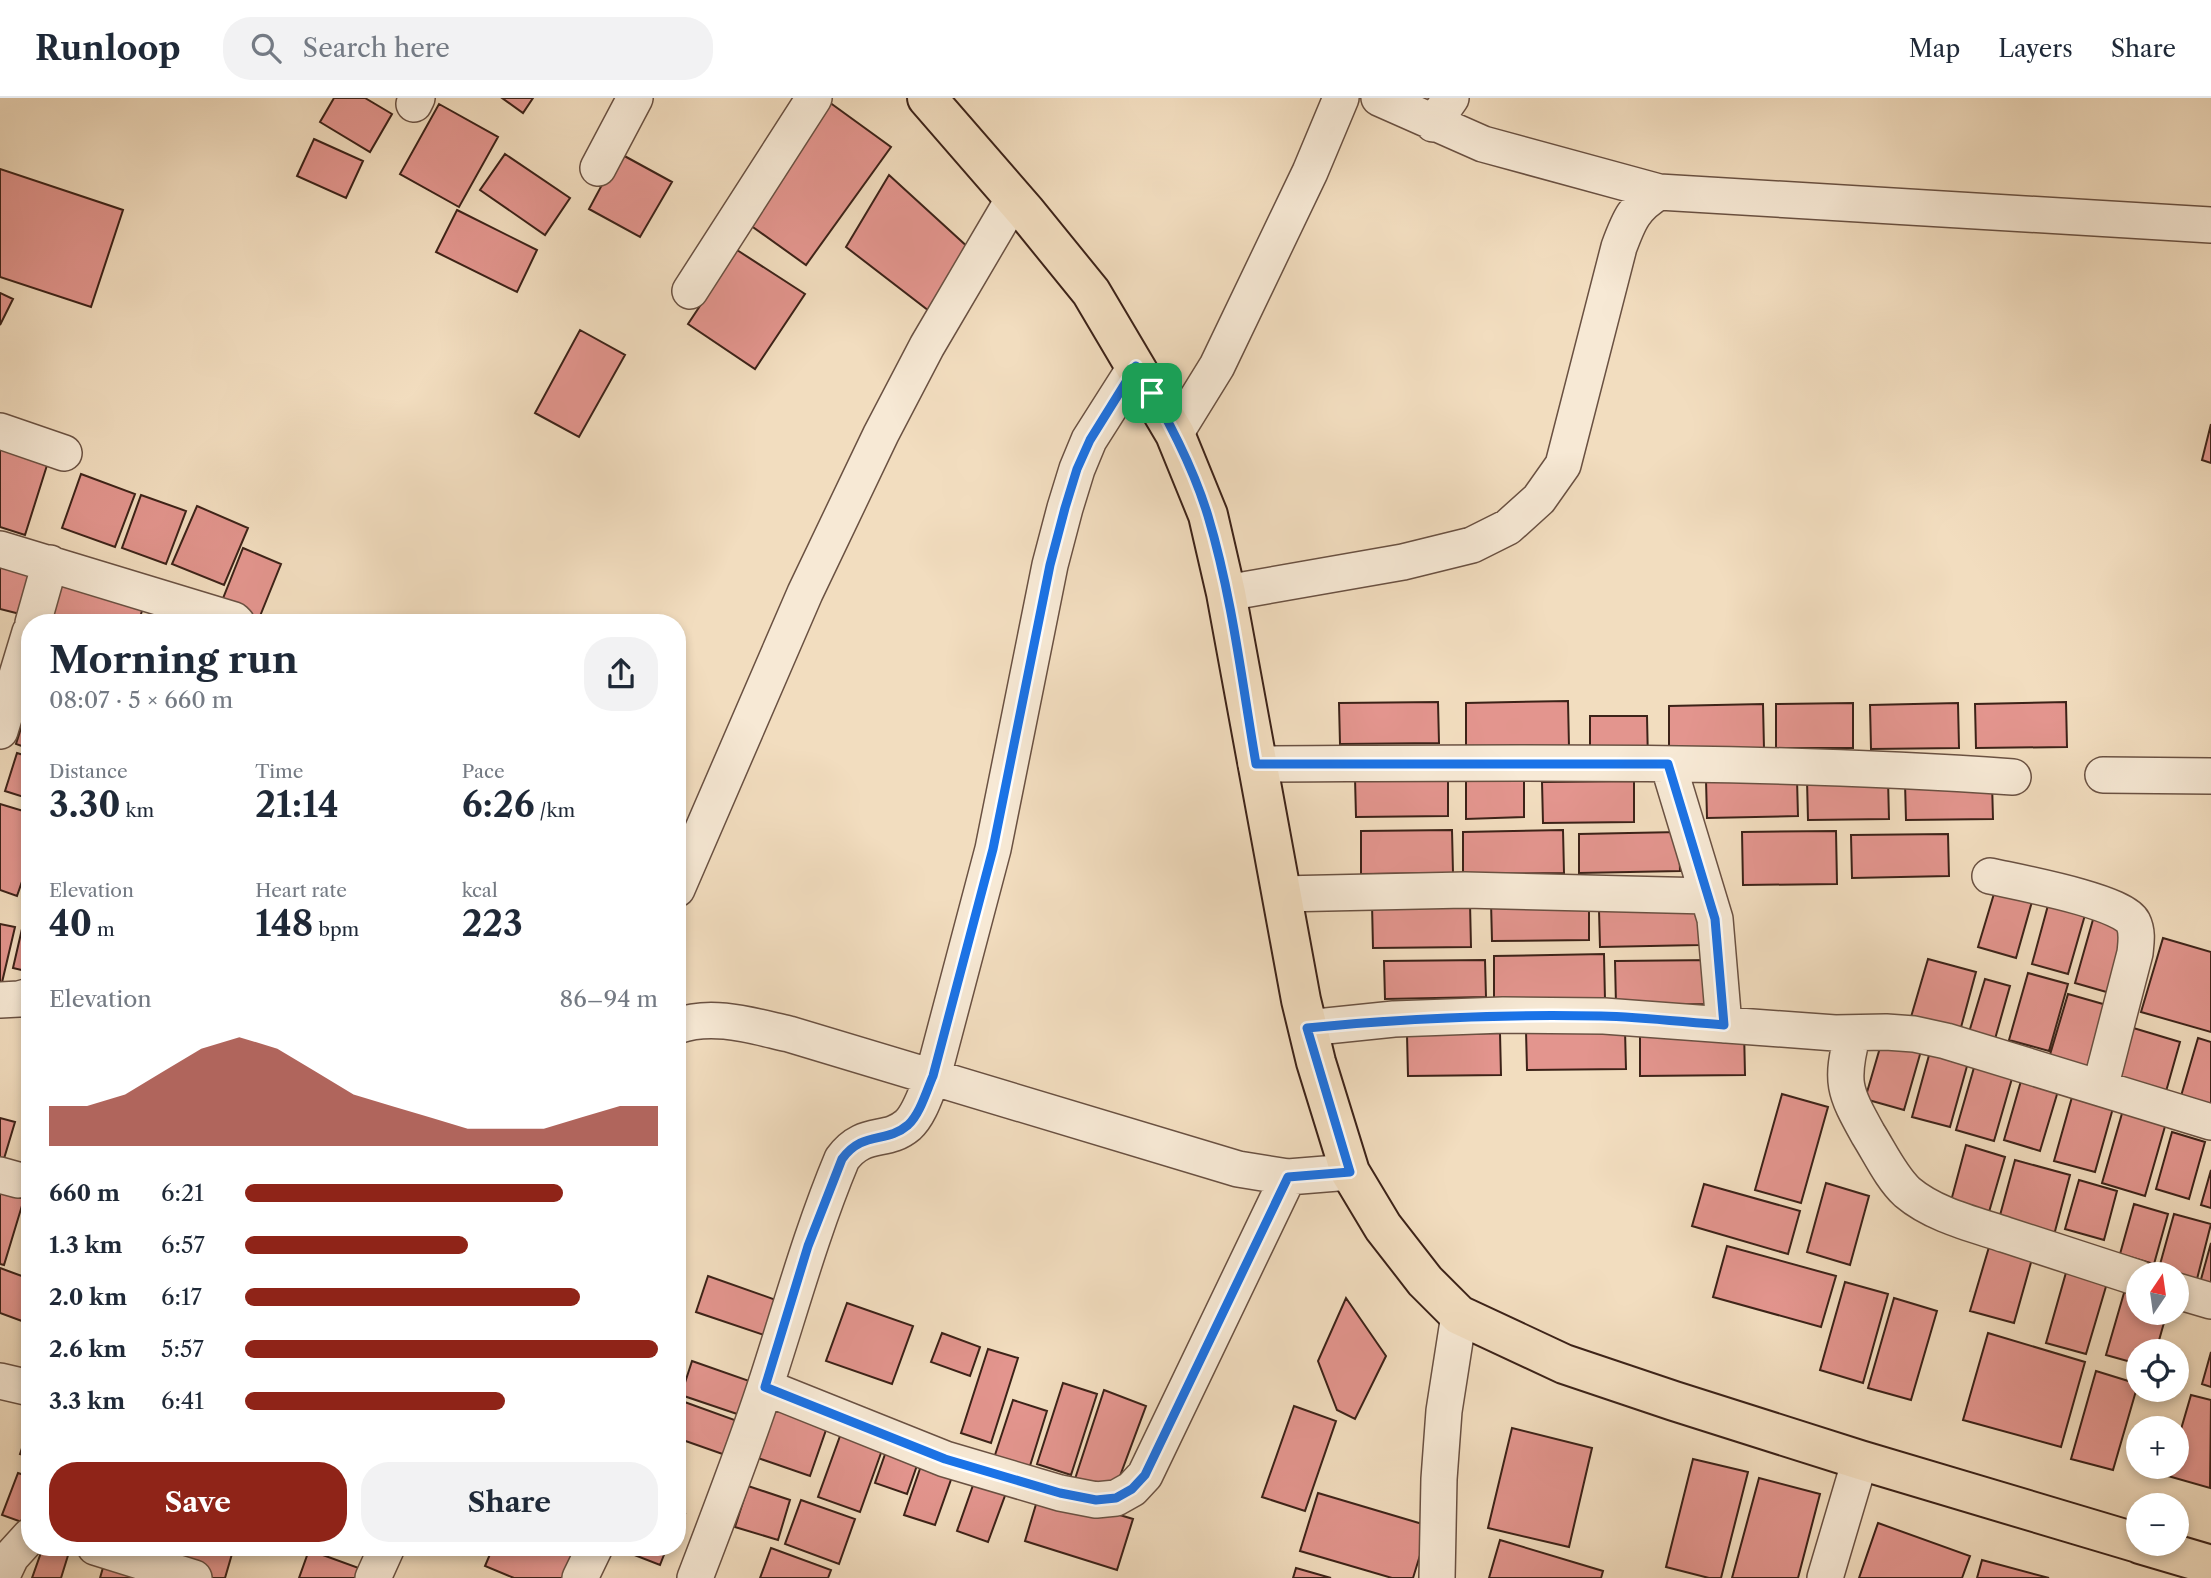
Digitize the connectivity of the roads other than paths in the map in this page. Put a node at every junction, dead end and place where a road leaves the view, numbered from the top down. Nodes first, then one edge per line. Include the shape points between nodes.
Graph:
1 (635, 98) edge
2 (814, 98) edge
3 (928, 98) edge
4 (1341, 98) edge
5 (1379, 98) edge
6 (1442, 111) edge
7 (598, 168) dead end
8 (1659, 192) junction
9 (1014, 198) junction
10 (2211, 225) edge
11 (690, 291) dead end
12 (1136, 366) junction
13 (0, 430) edge
14 (1175, 434) junction
15 (64, 453) dead end
16 (0, 548) edge
17 (50, 563) junction
18 (1226, 593) junction
19 (36, 614) edge
20 (215, 614) edge
21 (21, 662) edge
22 (0, 731) edge
23 (1256, 764) junction
24 (1668, 764) junction
25 (2103, 775) dead end
26 (2013, 776) dead end
27 (2211, 776) edge
28 (686, 868) edge
29 (1990, 876) dead end
30 (1281, 894) junction
31 (1709, 896) junction
32 (21, 998) edge
33 (0, 1000) edge
34 (686, 1023) edge
35 (1724, 1025) junction
36 (1307, 1028) junction
37 (1844, 1033) junction
38 (933, 1076) junction
39 (2100, 1088) junction
40 (2211, 1122) edge
41 (1350, 1172) junction
42 (1288, 1177) junction
43 (2126, 1274) edge
44 (2189, 1294) edge
45 (2211, 1301) edge
46 (1460, 1315) junction
47 (0, 1381) edge
48 (21, 1386) edge
49 (765, 1387) junction
50 (1860, 1460) junction
51 (2126, 1539) edge
52 (21, 1546) edge
53 (124, 1556) edge
54 (383, 1556) edge
55 (591, 1556) edge
56 (2184, 1556) edge
57 (2211, 1564) edge
58 (1, 1578) edge
59 (194, 1578) edge
60 (373, 1578) edge
61 (580, 1578) edge
62 (695, 1578) edge
63 (1437, 1578) edge
64 (1825, 1578) edge

1 - 7 street
2 - 11 street
3 - 9 main road
4 - 14 street via 1217,366
5 - 6 street
6 - 8 street via 1483,145
8 - 10 street
8 - 18 street via 1641,203 1628,222 1563,465 1539,499 1508,527 1472,545
9 - 12 main road via 1091,292
9 - 28 street via 881,434 805,593
12 - 14 main road
12 - 38 street via 1090,440 1065,508 993,849
13 - 15 street
14 - 18 main road via 1208,515
16 - 17 street
17 - 19 street
17 - 20 street
18 - 23 main road
21 - 22 street
23 - 24 street
23 - 30 main road
24 - 26 street
24 - 31 street
25 - 27 street
29 - 39 street via 2110,905 2132,919 2137,935 2135,953
30 - 31 street via 1465,890
30 - 36 main road
31 - 35 street
32 - 33 street
34 - 38 street via 735,1021
35 - 36 street via 1604,1016 1503,1015
35 - 37 street
36 - 41 main road
37 - 39 street via 1914,1034
37 - 43 street via 1850,1102 1905,1190 1954,1217
38 - 42 street via 1182,1153
38 - 49 street via 908,1125 851,1147 842,1159 808,1246
39 - 40 street
41 - 42 street
41 - 46 main road via 1383,1227 1425,1281
42 - 49 street via 1145,1475 1116,1498 1096,1500 1060,1493 945,1459
44 - 45 street
46 - 50 main road via 1564,1364
46 - 63 street via 1444,1411
47 - 48 street
49 - 62 street
50 - 51 main road
50 - 64 street
52 - 58 street
53 - 59 street
54 - 60 street
55 - 61 street
56 - 57 main road

